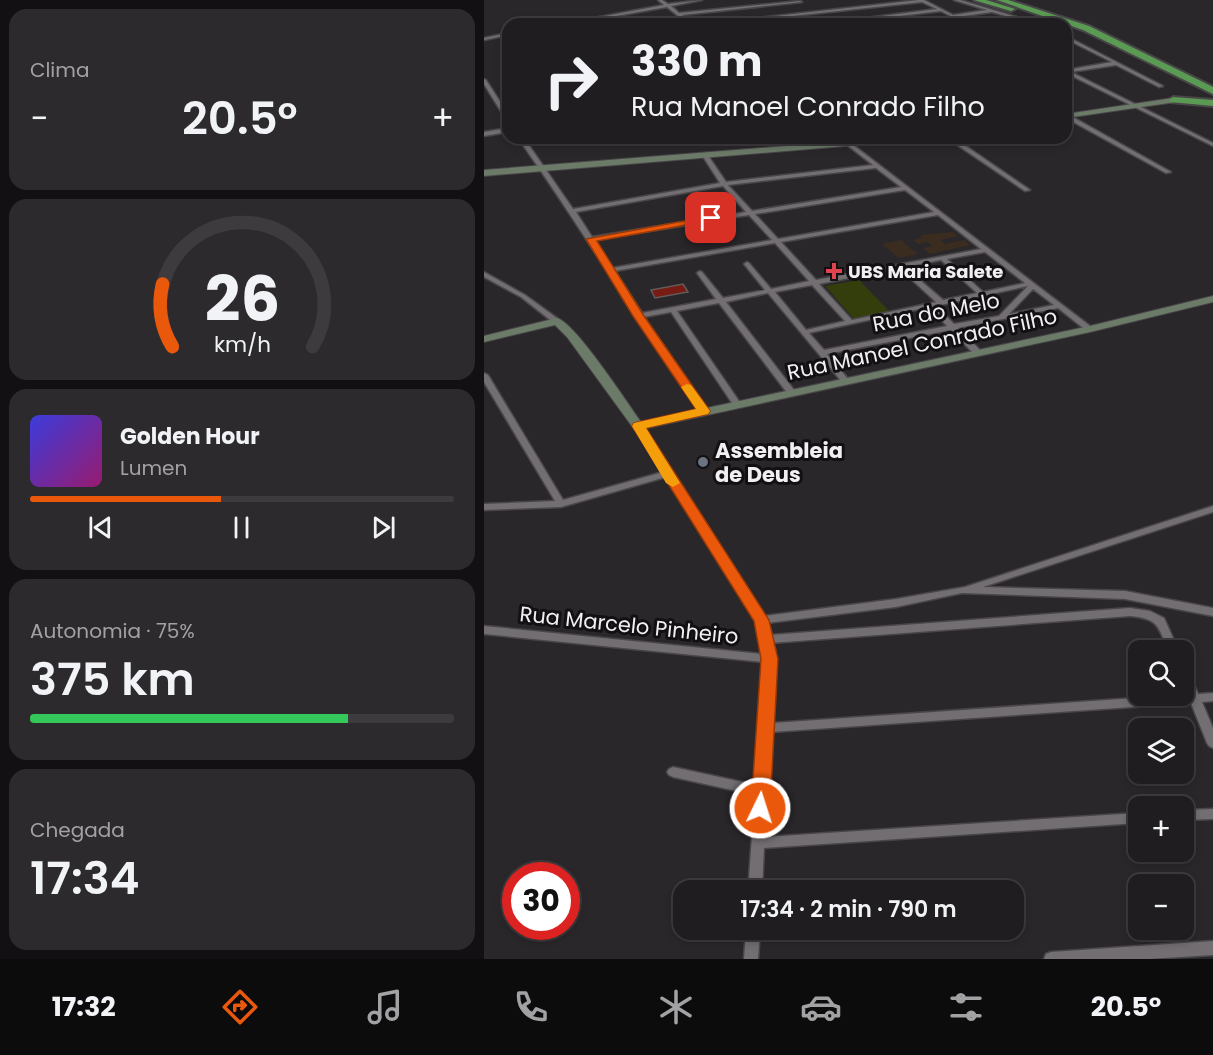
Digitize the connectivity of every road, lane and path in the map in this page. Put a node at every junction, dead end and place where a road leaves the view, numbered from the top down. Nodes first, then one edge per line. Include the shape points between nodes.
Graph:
1 (660, 0) edge
2 (700, 0) edge
3 (922, 0) edge
4 (956, 0) edge
5 (978, 0) edge
6 (1002, 0) edge
7 (799, 1) edge
8 (668, 6) junction
9 (942, 10) junction
10 (997, 10) junction
11 (816, 12) junction
12 (679, 14) junction
13 (952, 15) junction
14 (599, 18) edge
15 (684, 18) edge
16 (761, 18) edge
17 (825, 18) edge
18 (875, 18) edge
19 (958, 18) edge
20 (1020, 18) edge
21 (1036, 18) edge
22 (1056, 18) edge
23 (1072, 23) edge
24 (1072, 31) edge
25 (502, 35) edge
26 (484, 39) edge
27 (1072, 40) edge
28 (1117, 63) junction
29 (1072, 70) edge
30 (1072, 74) edge
31 (484, 80) edge
32 (1161, 86) dead end
33 (1181, 86) dead end
34 (1211, 89) edge
35 (1173, 100) junction
36 (1213, 103) edge
37 (1137, 106) junction
38 (502, 108) edge
39 (1072, 115) edge
40 (1072, 119) edge
41 (502, 131) edge
42 (484, 134) edge
43 (525, 144) edge
44 (849, 144) joint
45 (959, 144) edge
46 (1213, 145) edge
47 (705, 155) junction
48 (878, 166) junction
49 (544, 169) junction
50 (1168, 172) dead end
51 (484, 173) edge
52 (724, 184) junction
53 (904, 188) junction
54 (1027, 190) dead end
55 (572, 211) junction
56 (751, 212) junction
57 (939, 213) junction
58 (591, 239) junction
59 (779, 242) junction
60 (984, 250) junction
61 (942, 258) junction
62 (747, 264) dead end
63 (900, 266) junction
64 (611, 270) junction
65 (700, 273) dead end
66 (484, 274) edge
67 (816, 282) junction
68 (1030, 285) junction
69 (769, 291) junction
70 (982, 294) junction
71 (1213, 298) edge
72 (721, 300) junction
73 (941, 302) junction
74 (931, 304) junction
75 (1058, 306) junction
76 (673, 310) junction
77 (639, 316) junction
78 (1002, 317) junction
79 (558, 321) junction
80 (850, 322) junction
81 (952, 327) junction
82 (1090, 329) junction
83 (805, 332) junction
84 (484, 339) edge
85 (977, 352) junction
86 (821, 353) junction
87 (484, 375) edge
88 (845, 380) junction
89 (791, 392) junction
90 (737, 404) junction
91 (704, 411) junction
92 (638, 426) junction
93 (667, 474) junction
94 (561, 504) junction
95 (484, 507) edge
96 (1213, 509) edge
97 (962, 590) junction
98 (1213, 612) edge
99 (762, 620) junction
100 (484, 630) edge
101 (767, 639) junction
102 (1169, 640) edge
103 (769, 659) junction
104 (1194, 695) edge
105 (1213, 697) edge
106 (1196, 699) junction
107 (766, 728) junction
108 (1213, 743) edge
109 (673, 772) dead end
110 (762, 791) junction
111 (1213, 814) edge
112 (1194, 815) edge
113 (1128, 819) edge
114 (758, 843) junction
115 (756, 880) edge
116 (752, 940) edge
117 (1213, 948) edge
118 (751, 959) edge
119 (1051, 959) edge

1 - 8 street
2 - 8 street
3 - 9 street
3 - 11 street
4 - 10 street
5 - 21 highway
6 - 22 highway
7 - 11 street
7 - 12 street
8 - 12 street
8 - 14 street
9 - 13 street
9 - 18 street
10 - 13 street
10 - 20 street
11 - 16 street
11 - 17 street
12 - 15 street
13 - 19 street
23 - 34 highway
24 - 33 highway
25 - 26 street
27 - 28 street
28 - 29 street
28 - 32 street
30 - 37 street
31 - 38 street
35 - 36 highway
35 - 36 highway via 1189,97 1190,91
35 - 37 street
37 - 39 street
37 - 46 street
40 - 50 street
41 - 42 street
43 - 49 street
44 - 47 street
44 - 48 street
45 - 54 street
47 - 49 street
47 - 52 street
48 - 52 street
48 - 53 street
49 - 51 street
49 - 55 street
52 - 55 street
52 - 56 street
53 - 56 street
53 - 57 street
55 - 58 street
56 - 58 street
56 - 59 street
57 - 59 street
57 - 60 street
58 - 64 street
59 - 64 street
59 - 67 street
60 - 61 street
60 - 68 street
61 - 63 street
61 - 70 street
62 - 69 street
63 - 67 street
63 - 73 street
64 - 77 street
65 - 72 street
66 - 79 street
67 - 69 street
67 - 80 street
68 - 70 street
68 - 75 street
68 - 78 street
69 - 72 street
69 - 83 street
70 - 73 street
71 - 82 street, Rua Manoel Conrado Filho
72 - 76 street
72 - 89 street
73 - 74 street
74 - 80 street
74 - 81 street
75 - 78 street, Rua do Melo
75 - 82 street
76 - 77 street
76 - 90 street
77 - 91 street
78 - 81 street, Rua do Melo
79 - 84 street
79 - 92 street
80 - 83 street
81 - 85 street
81 - 86 street, Rua do Melo
82 - 85 street, Rua Manoel Conrado Filho
83 - 86 street
85 - 88 street, Rua Manoel Conrado Filho
86 - 88 street
87 - 94 street
88 - 89 street, Rua Manoel Conrado Filho
89 - 90 street, Rua Manoel Conrado Filho
90 - 91 street, Rua Manoel Conrado Filho
91 - 92 street, Rua Manoel Conrado Filho
92 - 93 street
93 - 94 street
93 - 99 street
94 - 95 street
96 - 97 street
97 - 98 street via 1125,595
97 - 99 street via 896,603
99 - 101 street
100 - 103 street, Rua Marcelo Pinheiro
101 - 102 street via 1130,612 1160,621
101 - 103 street
103 - 107 street
104 - 106 street
105 - 106 street
106 - 107 street
106 - 108 street
107 - 110 street
109 - 110 street
110 - 114 street
111 - 112 street
113 - 114 street
114 - 115 street
116 - 118 street
117 - 119 street

